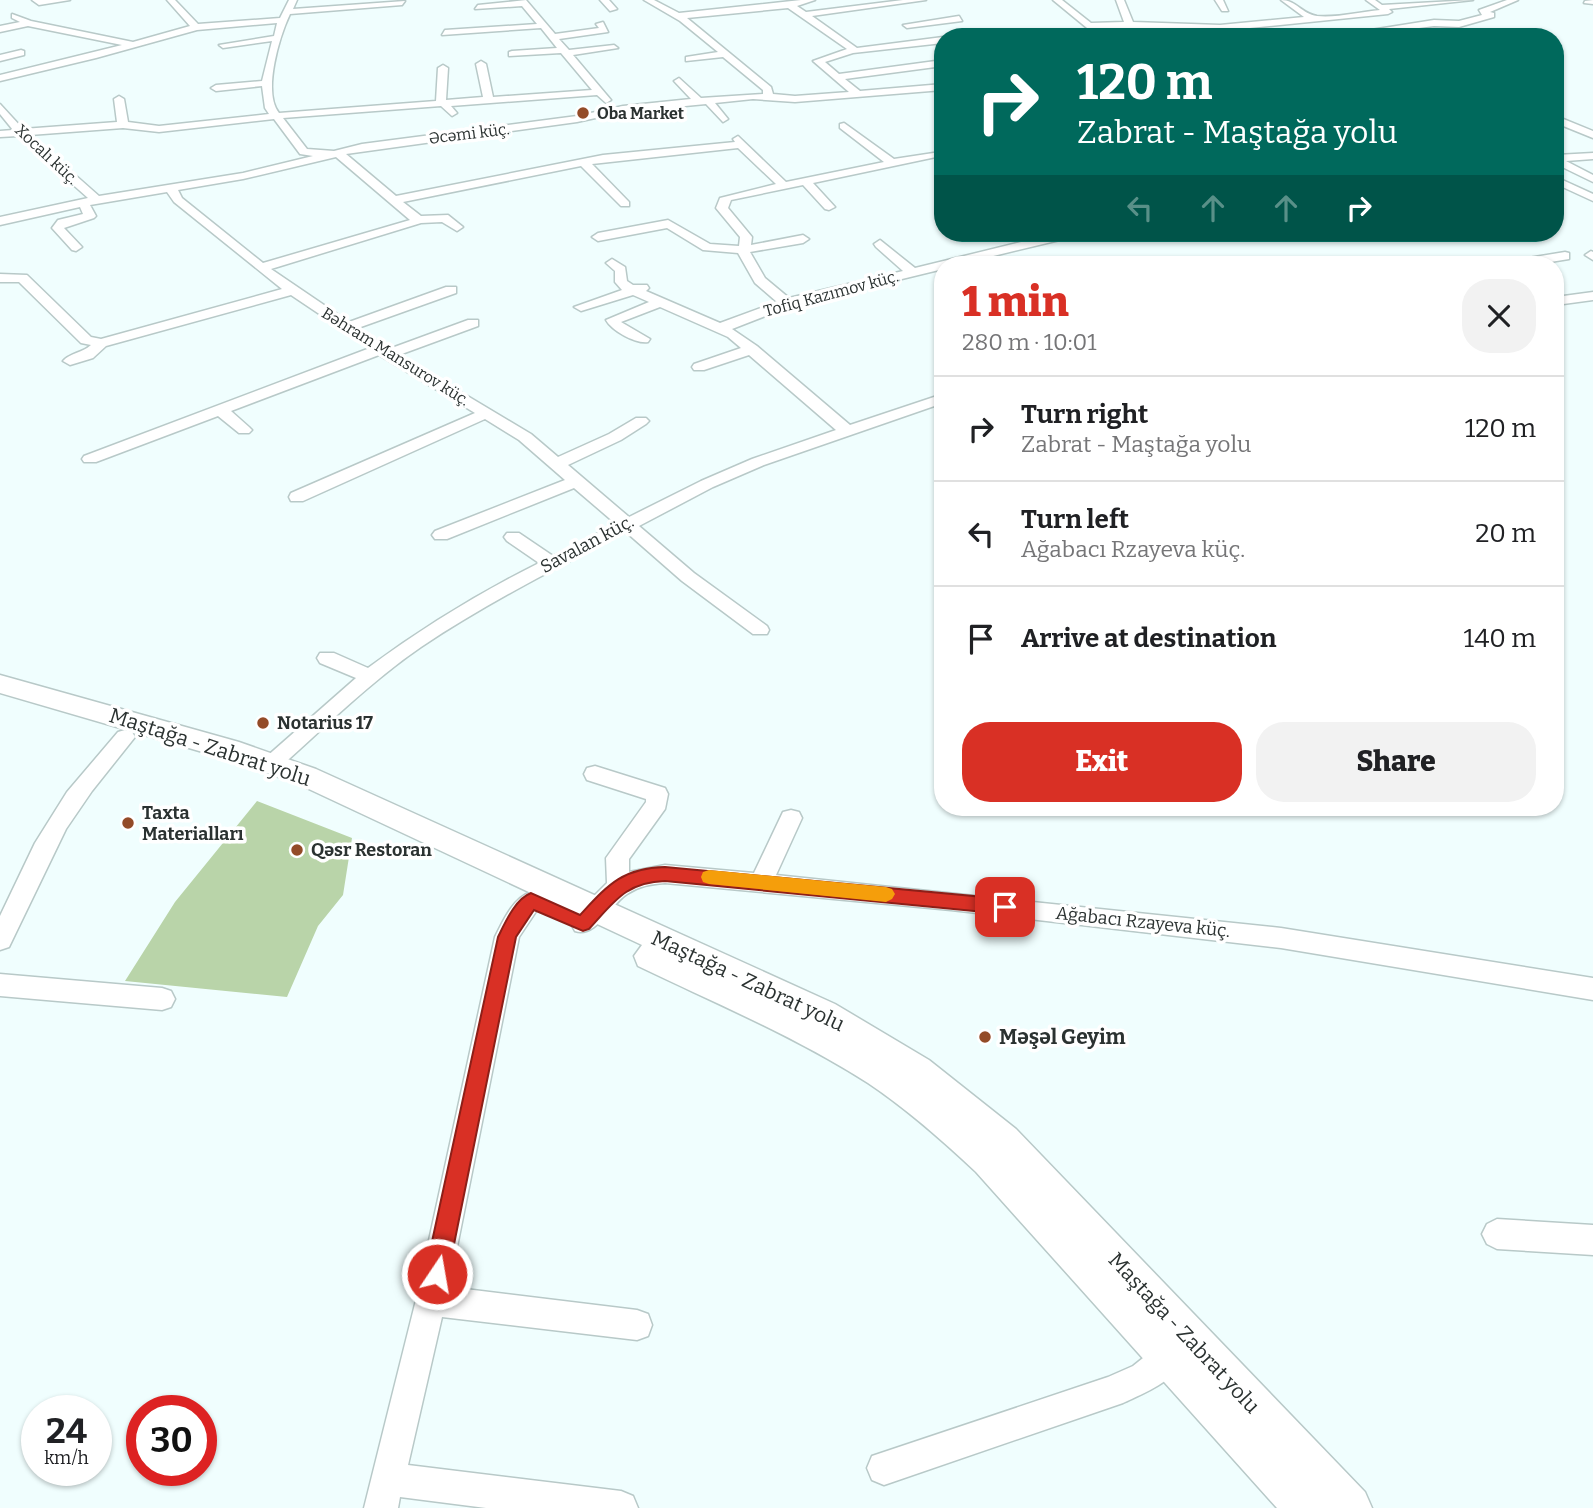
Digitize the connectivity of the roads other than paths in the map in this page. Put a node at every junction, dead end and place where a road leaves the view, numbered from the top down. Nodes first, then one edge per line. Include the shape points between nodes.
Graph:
1 (36, 0) edge
2 (66, 0) edge
3 (171, 0) edge
4 (293, 0) edge
5 (604, 0) edge
6 (648, 0) edge
7 (811, 0) edge
8 (922, 0) edge
9 (1057, 0) edge
10 (1120, 0) edge
11 (1219, 0) edge
12 (1285, 0) edge
13 (1370, 0) edge
14 (1469, 0) edge
15 (1514, 0) edge
16 (522, 1) edge
17 (1454, 1) edge
18 (402, 3) dead end
19 (790, 5) junction
20 (478, 7) dead end
21 (1382, 7) junction
22 (613, 9) dead end
23 (1225, 9) dead end
24 (1482, 12) junction
25 (804, 15) junction
26 (15, 16) dead end
27 (286, 16) junction
28 (678, 16) junction
29 (959, 19) dead end
30 (1315, 19) junction
31 (28, 23) junction
32 (600, 24) dead end
33 (1129, 24) junction
34 (1091, 25) junction
35 (1161, 25) junction
36 (1267, 25) junction
37 (541, 26) junction
38 (196, 27) junction
39 (1094, 28) edge
40 (1167, 28) edge
41 (1274, 28) edge
42 (1346, 28) edge
43 (1404, 28) edge
44 (0, 29) edge
45 (445, 33) dead end
46 (551, 37) junction
47 (279, 38) junction
48 (934, 38) edge
49 (934, 42) edge
50 (132, 45) junction
51 (223, 45) dead end
52 (614, 48) dead end
53 (119, 49) junction
54 (854, 51) junction
55 (563, 52) junction
56 (21, 54) dead end
57 (512, 54) dead end
58 (724, 54) junction
59 (129, 55) dead end
60 (0, 58) edge
61 (689, 59) dead end
62 (481, 64) dead end
63 (934, 64) edge
64 (443, 68) dead end
65 (838, 77) junction
66 (0, 78) edge
67 (679, 81) dead end
68 (265, 83) junction
69 (216, 88) dead end
70 (934, 88) edge
71 (598, 92) junction
72 (858, 94) junction
73 (768, 97) junction
74 (119, 99) dead end
75 (703, 101) junction
76 (489, 102) junction
77 (446, 104) junction
78 (0, 107) edge
79 (615, 110) junction
80 (279, 117) junction
81 (723, 119) dead end
82 (1564, 122) edge
83 (124, 125) junction
84 (844, 126) dead end
85 (20, 132) junction
86 (0, 134) edge
87 (463, 134) junction
88 (1593, 135) edge
89 (339, 154) junction
90 (934, 154) edge
91 (1593, 156) edge
92 (1564, 158) edge
93 (584, 162) junction
94 (892, 163) junction
95 (1564, 163) edge
96 (1593, 178) edge
97 (804, 180) junction
98 (1564, 184) edge
99 (783, 185) junction
100 (170, 187) junction
101 (1593, 198) edge
102 (97, 200) junction
103 (394, 200) junction
104 (83, 202) junction
105 (625, 204) dead end
106 (830, 207) dead end
107 (418, 220) junction
108 (0, 221) edge
109 (457, 227) dead end
110 (598, 237) dead end
111 (803, 239) dead end
112 (1036, 242) edge
113 (880, 244) dead end
114 (76, 247) dead end
115 (744, 248) junction
116 (981, 256) edge
117 (612, 263) dead end
118 (934, 267) edge
119 (261, 268) junction
120 (912, 272) junction
121 (0, 278) edge
122 (648, 286) dead end
123 (294, 290) junction
124 (451, 290) dead end
125 (633, 291) junction
126 (1590, 299) edge
127 (1564, 300) edge
128 (659, 303) junction
129 (786, 303) junction
130 (581, 307) dead end
131 (473, 323) dead end
132 (348, 327) junction
133 (721, 328) junction
134 (643, 340) dead end
135 (100, 343) junction
136 (752, 349) junction
137 (384, 352) junction
138 (70, 361) dead end
139 (699, 367) dead end
140 (934, 401) edge
141 (221, 411) junction
142 (487, 413) junction
143 (641, 421) dead end
144 (244, 430) dead end
145 (846, 430) junction
146 (90, 458) dead end
147 (555, 465) junction
148 (575, 482) junction
149 (297, 497) dead end
150 (625, 524) junction
151 (441, 535) dead end
152 (513, 537) dead end
153 (551, 563) junction
154 (760, 630) dead end
155 (327, 658) dead end
156 (370, 676) junction
157 (0, 684) edge
158 (0, 702) edge
159 (125, 737) junction
160 (272, 763) junction
161 (595, 774) dead end
162 (791, 818) dead end
163 (761, 882) junction
164 (531, 901) junction
165 (599, 906) junction
166 (1, 934) edge
167 (0, 985) edge
168 (1593, 989) edge
169 (162, 999) dead end
170 (1497, 1234) dead end
171 (1593, 1240) edge
172 (431, 1300) junction
173 (637, 1325) dead end
174 (1169, 1357) junction
175 (884, 1468) dead end
176 (385, 1493) edge
177 (621, 1508) edge
178 (1307, 1508) edge
179 (1349, 1508) edge

1 - 2 street via 39,4
3 - 38 street
4 - 27 street
5 - 22 street
6 - 28 street
7 - 19 street
8 - 25 street
9 - 34 street
10 - 33 street
11 - 23 street
12 - 30 street
13 - 21 street
14 - 17 street
15 - 24 street
16 - 20 street
16 - 37 street
17 - 21 street
17 - 24 street
18 - 27 street
19 - 25 street
19 - 28 street
21 - 30 street via 1388,12
24 - 43 street via 1491,15 1459,24
25 - 54 street
26 - 31 street
27 - 38 street
27 - 47 street
28 - 58 street
29 - 48 street via 904,23
30 - 36 street
30 - 42 street
31 - 44 street
31 - 50 street
32 - 46 street via 605,30
33 - 34 street
33 - 35 street
34 - 39 street
35 - 36 street
35 - 40 street
36 - 41 street
37 - 45 street
37 - 46 street
38 - 50 street
46 - 55 street
47 - 51 street
47 - 68 street
49 - 54 street
50 - 53 street
52 - 55 street
53 - 59 street
53 - 66 street
54 - 65 street via 818,59
55 - 57 street
55 - 71 street
56 - 60 street
58 - 61 street
58 - 73 street via 768,89
62 - 76 street
63 - 65 street
64 - 77 street via 440,99
65 - 72 street
67 - 75 street
68 - 69 street
68 - 80 street via 270,108
70 - 72 street, Əcəmi küç.
71 - 76 street
71 - 79 street
72 - 73 street, Əcəmi küç.
73 - 75 street, Əcəmi küç.
74 - 83 street
75 - 79 street, Əcəmi küç.
75 - 81 street
76 - 77 street
77 - 80 street
77 - 87 street
78 - 85 street, Xocalı küç.
79 - 87 street, Əcəmi küç.
80 - 83 street via 159,129
80 - 89 street via 304,152
82 - 88 street
83 - 85 street
84 - 94 street
85 - 86 street
85 - 102 street, Xocalı küç.
87 - 89 street, Əcəmi küç.
89 - 100 street, Əcəmi küç.
89 - 103 street
90 - 94 street
91 - 92 street
93 - 99 street via 739,142
93 - 103 street
93 - 105 street
94 - 97 street
95 - 96 street
97 - 99 street
97 - 106 street
98 - 101 street
99 - 115 street via 723,202 722,208 746,237
100 - 102 street, Əcəmi küç.
100 - 119 street, Bəhram Mansurov küç. via 178,200
102 - 104 street, Əcəmi küç.
103 - 107 street
104 - 108 street, Əcəmi küç.
104 - 114 street via 90,216 58,228
107 - 109 street via 444,218
107 - 119 street
110 - 115 street via 668,224 704,246
111 - 115 street
112 - 116 street, Tofiq Kazımov küç.
113 - 120 street
115 - 129 street via 760,280
117 - 125 street via 621,270 621,282
118 - 120 street, Tofiq Kazımov küç.
119 - 123 street, Bəhram Mansurov küç.
120 - 129 street, Tofiq Kazımov küç.
121 - 135 street via 22,278 86,340
122 - 125 street
123 - 132 street, Bəhram Mansurov küç.
123 - 135 street
124 - 132 street
125 - 128 street
125 - 130 street
126 - 127 street
128 - 133 street
128 - 134 street via 613,320
129 - 133 street, Tofiq Kazımov küç.
131 - 137 street
132 - 137 street, Bəhram Mansurov küç.
133 - 136 street
135 - 138 street via 88,355
136 - 139 street
136 - 145 street
137 - 141 street
137 - 142 street, Bəhram Mansurov küç.
140 - 145 street, Savalan küç.
141 - 144 street
141 - 146 street
142 - 147 street, Bəhram Mansurov küç. via 525,437
142 - 149 street
143 - 147 street
145 - 150 street, Savalan küç. via 720,478
147 - 148 street, Bəhram Mansurov küç.
148 - 150 street, Bəhram Mansurov küç.
148 - 151 street
150 - 153 street, Savalan küç.
150 - 154 street, Bəhram Mansurov küç.
152 - 153 street
153 - 156 street, Savalan küç. via 473,605
155 - 156 street
156 - 160 street, Savalan küç.
157 - 160 main road, Maştağa - Zabrat yolu
158 - 159 main road
159 - 164 main road via 261,777
159 - 166 street via 67,807
160 - 165 main road, Maştağa - Zabrat yolu
161 - 165 street via 657,794 657,803 617,858
162 - 163 street
163 - 165 street, Ağabacı Rzayeva küç. via 643,875
163 - 168 street, Ağabacı Rzayeva küç. via 1281,938
164 - 165 main road
164 - 172 street via 507,937
165 - 174 main road via 863,1061 949,1122 989,1159
165 - 179 main road, Maştağa - Zabrat yolu via 822,1014 911,1065 965,1106
167 - 169 street
170 - 171 street
172 - 173 street
172 - 176 street
174 - 175 street via 1144,1377 1112,1392
174 - 178 main road
176 - 177 street

